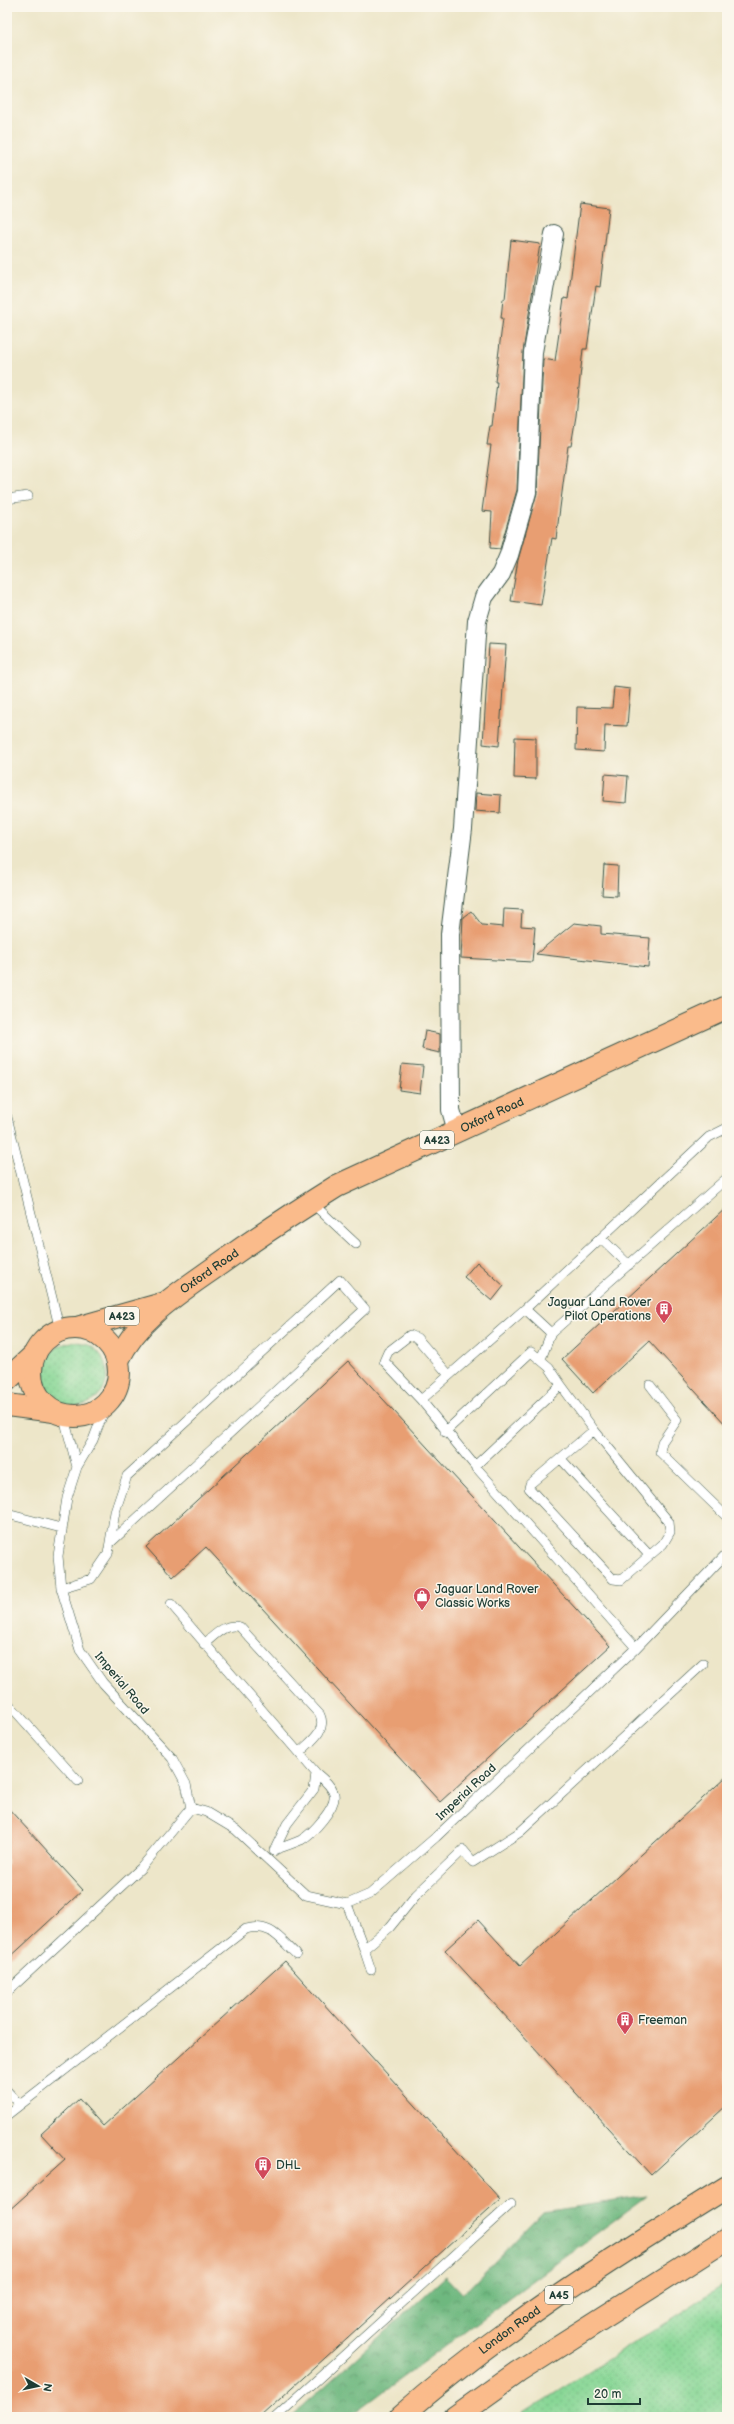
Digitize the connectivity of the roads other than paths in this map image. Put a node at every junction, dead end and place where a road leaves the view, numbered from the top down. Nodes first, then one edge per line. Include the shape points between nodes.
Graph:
1 (554, 234) dead end
2 (28, 496) dead end
3 (7, 499) edge
4 (727, 1006) edge
5 (7, 1117) edge
6 (727, 1128) edge
7 (457, 1131) junction
8 (727, 1178) edge
9 (311, 1202) junction
10 (600, 1238) junction
11 (356, 1244) dead end
12 (629, 1265) junction
13 (164, 1303) junction
14 (525, 1309) junction
15 (70, 1329) junction
16 (551, 1333) junction
17 (35, 1354) junction
18 (541, 1359) junction
19 (118, 1360) junction
20 (449, 1375) junction
21 (7, 1380) edge
22 (562, 1385) junction
23 (650, 1385) dead end
24 (421, 1400) junction
25 (108, 1401) junction
26 (7, 1405) edge
27 (59, 1413) junction
28 (594, 1430) junction
29 (445, 1432) junction
30 (561, 1459) junction
31 (475, 1466) junction
32 (77, 1467) junction
33 (7, 1514) edge
34 (727, 1516) edge
35 (61, 1528) junction
36 (110, 1543) junction
37 (727, 1553) edge
38 (649, 1556) junction
39 (61, 1588) junction
40 (171, 1604) dead end
41 (204, 1644) junction
42 (636, 1648) junction
43 (703, 1664) dead end
44 (7, 1702) edge
45 (300, 1752) junction
46 (316, 1773) junction
47 (78, 1781) dead end
48 (191, 1808) junction
49 (274, 1850) junction
50 (269, 1860) junction
51 (347, 1904) junction
52 (364, 1949) junction
53 (296, 1954) dead end
54 (371, 1970) dead end
55 (7, 1992) edge
56 (7, 2091) edge
57 (19, 2104) junction
58 (7, 2115) edge
59 (727, 2187) edge
60 (511, 2204) dead end
61 (727, 2239) edge
62 (276, 2417) edge
63 (400, 2417) edge
64 (455, 2417) edge

1 - 7 street via 533,352 527,492 510,555 501,574 484,597 477,620 463,829 450,934 451,1110
2 - 3 lane
4 - 7 highway, Oxford Road / A423
5 - 15 lane
6 - 10 lane via 709,1137
7 - 9 highway, Oxford Road / A423 via 337,1186
8 - 12 lane
9 - 11 lane
9 - 13 highway, Oxford Road / A423
10 - 12 lane
10 - 14 lane
12 - 16 lane
13 - 15 highway, Oxford Road / A423
13 - 19 highway, Oxford Road / A423 via 125,1345
14 - 16 lane
14 - 20 lane
15 - 17 highway via 45,1339
15 - 19 highway via 97,1333 110,1344
16 - 18 lane
17 - 21 highway
17 - 27 highway via 31,1372 35,1391 43,1402
18 - 22 lane
18 - 29 lane via 531,1352
19 - 25 highway via 119,1378
20 - 24 lane
20 - 24 lane via 417,1338 410,1335 388,1352 384,1361
22 - 28 lane
22 - 31 lane
23 - 34 lane via 677,1420 662,1442 660,1452
24 - 29 lane
25 - 27 highway via 92,1413 73,1416
25 - 32 lane, Imperial Road via 93,1440
26 - 27 highway
27 - 32 lane
28 - 30 lane
28 - 38 lane via 669,1522 670,1532 663,1544
29 - 31 lane
30 - 38 lane
30 - 38 lane via 530,1484 529,1488 614,1579 621,1580
31 - 42 lane
32 - 35 lane, Imperial Road
33 - 35 lane
35 - 39 lane, Imperial Road via 58,1556
36 - 36 lane via 116,1506 127,1476 340,1280 365,1309
36 - 39 lane via 108,1554 91,1579
37 - 42 lane, Imperial Road
39 - 48 lane, Imperial Road via 80,1650 103,1683 172,1758 186,1784
40 - 41 lane
41 - 45 lane
41 - 45 lane via 227,1626 240,1627 320,1715 322,1727 319,1734
42 - 51 lane, Imperial Road via 436,1837 370,1894
43 - 52 lane via 520,1832 474,1862 463,1850 416,1895 390,1927
44 - 47 lane
45 - 46 lane
46 - 49 lane via 314,1789 287,1824
46 - 49 lane via 329,1785 334,1795 330,1811 302,1839
48 - 50 lane via 220,1819
48 - 55 lane via 141,1868
49 - 50 lane
50 - 51 lane via 306,1895
51 - 52 lane
52 - 54 lane
53 - 57 lane via 267,1927 256,1926 246,1929
56 - 57 lane
57 - 58 lane
59 - 63 highway, London Road / A45 via 590,2274 498,2337
60 - 62 lane
61 - 64 highway via 518,2372

